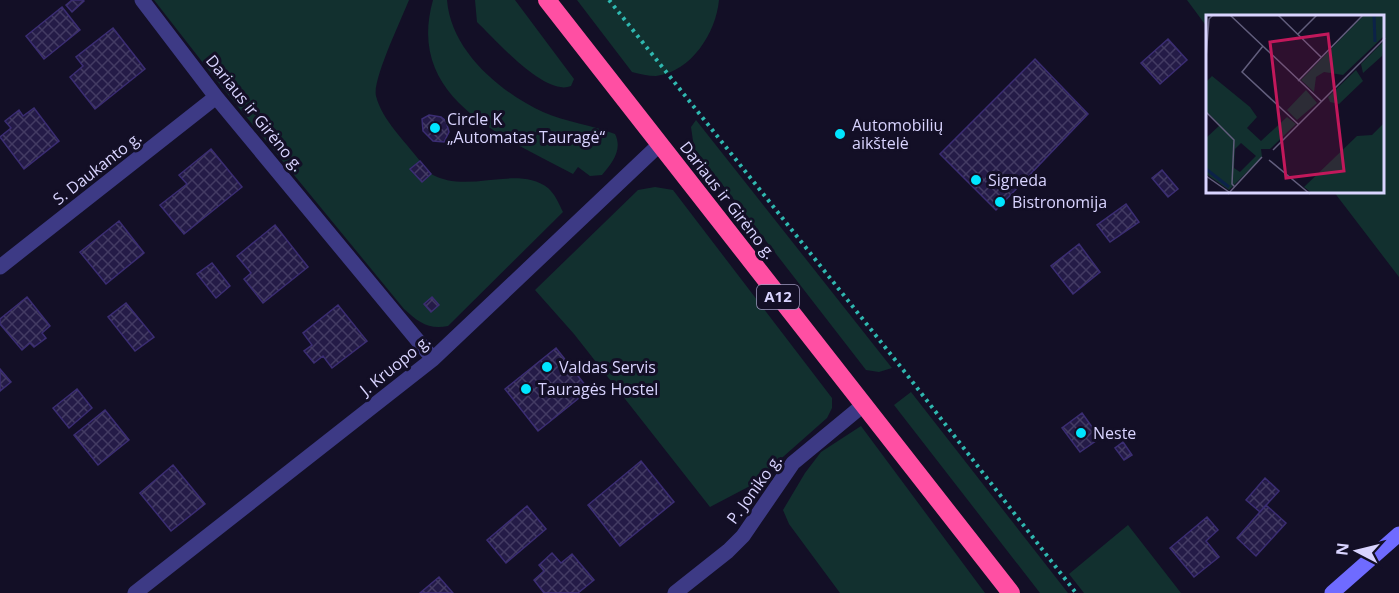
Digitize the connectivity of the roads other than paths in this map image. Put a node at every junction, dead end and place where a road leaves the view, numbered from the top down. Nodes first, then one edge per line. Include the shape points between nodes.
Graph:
1 (142, 0) edge
2 (547, 0) edge
3 (216, 96) junction
4 (660, 144) junction
5 (0, 267) edge
6 (433, 359) junction
7 (862, 406) junction
8 (1399, 534) edge
9 (135, 593) edge
10 (675, 593) edge
11 (1011, 593) edge
12 (1332, 593) edge

1 - 3 street, Dariaus ir Girėno g.
2 - 4 highway, Dariaus ir Girėno g. / A12
3 - 5 street, S. Daukanto g.
3 - 6 street, Dariaus ir Girėno g.
4 - 6 street, J. Kruopo g.
4 - 7 highway, Dariaus ir Girėno g. / A12
6 - 9 street, J. Kruopo g.
7 - 10 street, P. Joniko g. via 793,463 743,536
7 - 11 highway, Dariaus ir Girėno g. / A12
8 - 12 main road

